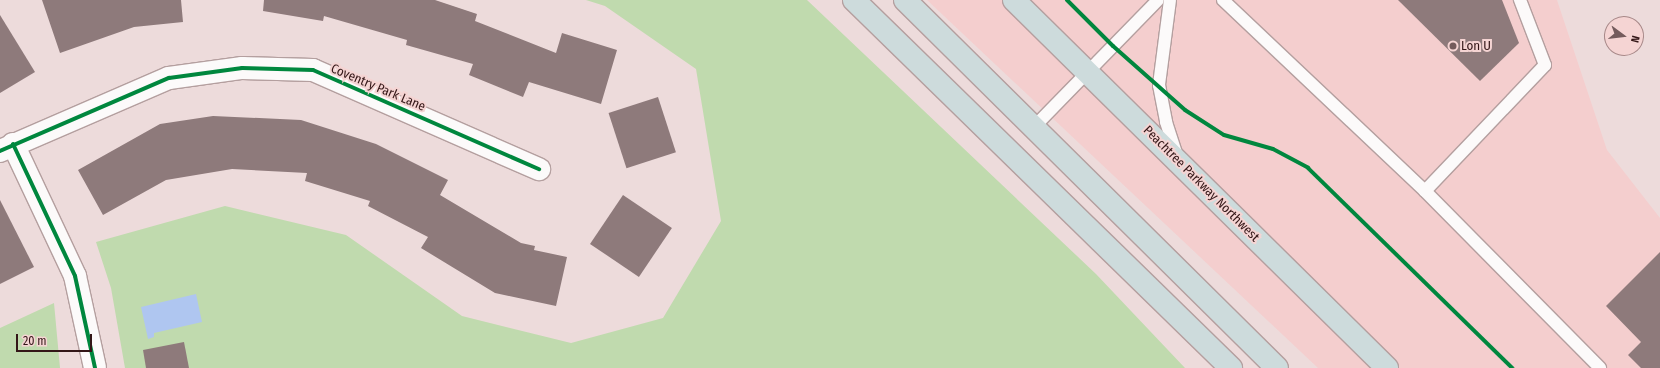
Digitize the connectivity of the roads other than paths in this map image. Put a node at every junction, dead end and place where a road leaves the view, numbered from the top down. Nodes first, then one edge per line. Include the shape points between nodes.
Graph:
1 (854, 0) edge
2 (905, 0) edge
3 (1014, 0) edge
4 (1158, 0) edge
5 (1170, 0) edge
6 (1223, 0) edge
7 (1520, 0) edge
8 (1088, 72) junction
9 (1034, 127) junction
10 (7, 147) edge
11 (1180, 162) junction
12 (539, 169) dead end
13 (1425, 191) junction
14 (95, 368) edge
15 (1231, 368) edge
16 (1277, 368) edge
17 (1387, 368) edge
18 (1600, 368) edge

1 - 15 highway
2 - 9 highway
3 - 8 highway, Peachtree Parkway Northwest
4 - 8 lane
5 - 11 lane via 1159,85 1166,122
6 - 13 lane
7 - 13 lane via 1545,65
8 - 9 lane
8 - 11 highway, Peachtree Parkway Northwest
9 - 16 highway
10 - 12 street, Coventry Park Lane via 169,78 242,68 313,70
10 - 14 street via 75,276
11 - 17 highway, Peachtree Parkway Northwest
13 - 18 lane

